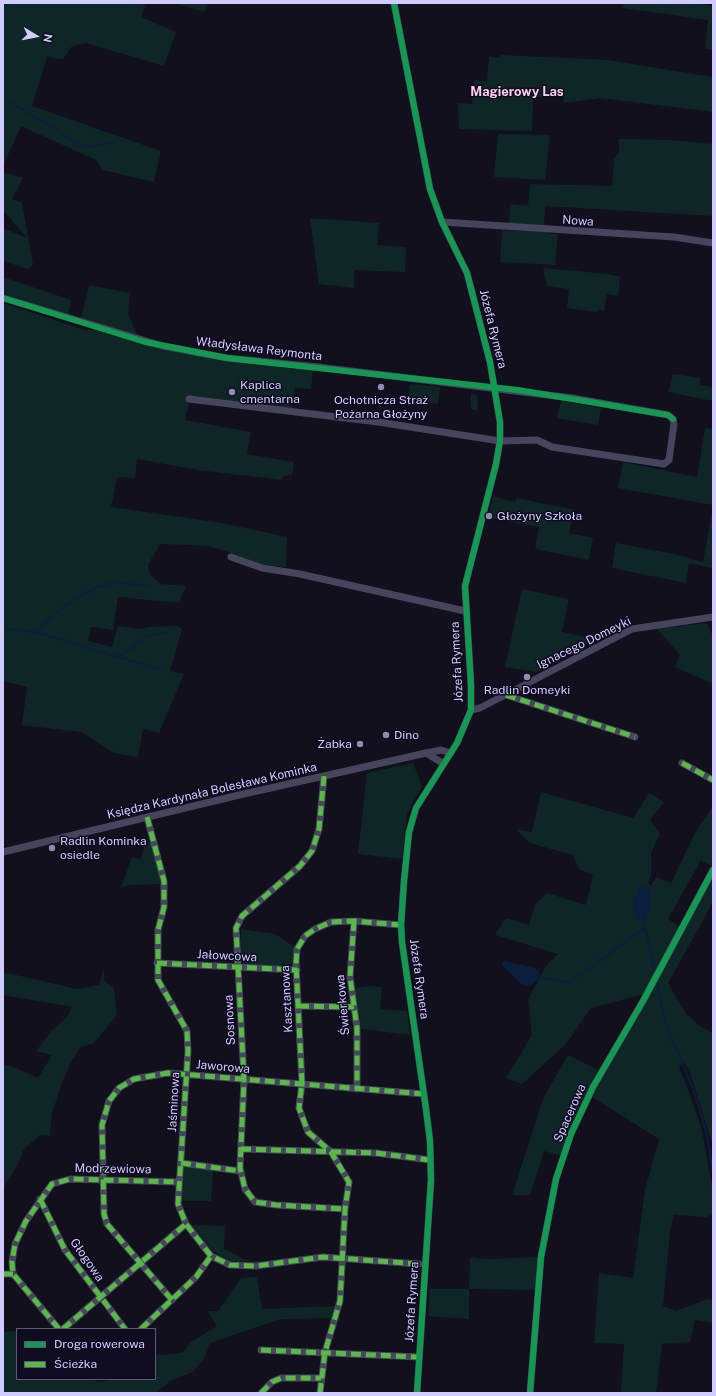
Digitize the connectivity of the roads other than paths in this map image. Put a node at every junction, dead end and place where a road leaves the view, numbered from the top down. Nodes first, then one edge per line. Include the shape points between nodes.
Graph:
1 (394, 3) edge
2 (442, 222) junction
3 (713, 243) edge
4 (3, 298) edge
5 (496, 388) junction
6 (189, 399) dead end
7 (500, 441) junction
8 (230, 556) dead end
9 (465, 610) junction
10 (713, 617) edge
11 (506, 695) junction
12 (470, 710) junction
13 (635, 737) dead end
14 (426, 753) junction
15 (451, 753) junction
16 (682, 763) dead end
17 (444, 764) junction
18 (324, 776) junction
19 (713, 780) edge
20 (147, 817) junction
21 (3, 852) edge
22 (713, 870) edge
23 (354, 921) junction
24 (401, 925) junction
25 (157, 963) junction
26 (238, 968) junction
27 (297, 970) junction
28 (299, 1006) junction
29 (354, 1007) junction
30 (185, 1075) junction
31 (244, 1080) junction
32 (302, 1083) junction
33 (357, 1088) junction
34 (424, 1094) junction
35 (242, 1149) junction
36 (331, 1152) junction
37 (430, 1160) junction
38 (181, 1163) junction
39 (240, 1171) junction
40 (102, 1179) junction
41 (178, 1182) junction
42 (40, 1199) junction
43 (345, 1209) junction
44 (186, 1224) junction
45 (211, 1256) junction
46 (342, 1257) junction
47 (140, 1264) junction
48 (419, 1264) dead end
49 (3, 1274) edge
50 (13, 1274) junction
51 (100, 1298) junction
52 (172, 1300) junction
53 (58, 1328) edge
54 (64, 1328) edge
55 (124, 1328) edge
56 (142, 1328) edge
57 (261, 1350) dead end
58 (325, 1352) junction
59 (419, 1357) junction
60 (321, 1378) junction
61 (261, 1393) edge
62 (320, 1393) edge
63 (417, 1393) edge
64 (530, 1393) edge

1 - 2 street, Józefa Rymera via 428,182
2 - 3 street, Nowa
2 - 5 street, Józefa Rymera via 467,273 487,344
4 - 5 street, Władysława Reymonta via 144,342 227,358
5 - 7 street, Józefa Rymera
5 - 7 street, Władysława Reymonta via 572,398 668,416 673,419 674,424 669,460 664,464 552,447 537,440
6 - 7 street, Władysława Reymonta via 378,422
7 - 9 street, Józefa Rymera via 494,474 465,582
8 - 9 street via 262,568
9 - 12 street, Józefa Rymera via 471,685
10 - 11 street, Ignacego Domeyki via 632,629
11 - 12 street, Ignacego Domeyki
11 - 13 street
12 - 15 street, Józefa Rymera via 461,736
14 - 15 street, Księdza Kardynała Bolesława Kominka via 441,750
14 - 17 street
14 - 18 street, Księdza Kardynała Bolesława Kominka
15 - 17 street, Józefa Rymera
16 - 19 street
17 - 24 street, Józefa Rymera via 426,789 412,819
18 - 20 street, Księdza Kardynała Bolesława Kominka
18 - 26 street, Sosnowa via 319,829 312,851 300,866 242,916 236,928
20 - 21 street, Księdza Kardynała Bolesława Kominka
20 - 25 street, Jaśminowa via 164,881 164,907 158,930
22 - 64 street, Spacerowa via 643,1001 593,1087 570,1134 556,1179 541,1257
23 - 24 street, Kasztanowa
23 - 27 street, Kasztanowa via 331,922 304,936 297,949
23 - 29 street, Świerkowa via 350,978
24 - 34 street, Józefa Rymera
25 - 26 street, Jałowcowa
25 - 30 street, Jaśminowa via 158,980 187,1031
26 - 27 street, Jałowcowa
26 - 31 street, Sosnowa
27 - 28 street, Kasztanowa
28 - 29 street
28 - 32 street, Kasztanowa
29 - 33 street, Świerkowa via 357,1028
30 - 31 street, Jaworowa
30 - 38 street, Jaśminowa
30 - 40 street, Jaworowa via 168,1073 134,1079 119,1088 109,1101 102,1125
31 - 32 street, Jaworowa
31 - 35 street, Sosnowa
32 - 33 street, Jaworowa
32 - 36 street, Kasztanowa via 299,1108 308,1132
33 - 34 street, Jaworowa
34 - 37 street, Józefa Rymera
35 - 36 street
35 - 39 street, Sosnowa
36 - 37 street via 376,1153
36 - 43 street, Kasztanowa via 349,1182
37 - 59 street, Józefa Rymera via 431,1180
38 - 39 street
38 - 41 street, Jaśminowa
39 - 43 street, Sosnowa via 245,1189 255,1202
40 - 41 street, Modrzewiowa
40 - 42 street, Modrzewiowa via 70,1179 52,1184
40 - 47 street, Jaworowa via 107,1224
41 - 44 street, Jaśminowa via 178,1204
42 - 50 street, Modrzewiowa via 15,1244
42 - 51 street, Głogowa via 65,1250
43 - 46 street, Kasztanowa
44 - 45 street, Jaśminowa
44 - 47 street
45 - 46 street, Jaśminowa via 230,1265 252,1267 323,1256
45 - 52 street via 196,1277
46 - 48 street, Jaśminowa
46 - 58 street, Kasztanowa via 340,1301
47 - 51 street
47 - 52 street, Jaworowa
49 - 50 street
50 - 53 street
51 - 54 street
51 - 55 street, Głogowa
52 - 56 street
57 - 58 street
58 - 59 street
58 - 60 street, Kasztanowa
59 - 63 street, Józefa Rymera
60 - 61 street via 281,1378 272,1382
60 - 62 street, Kasztanowa

